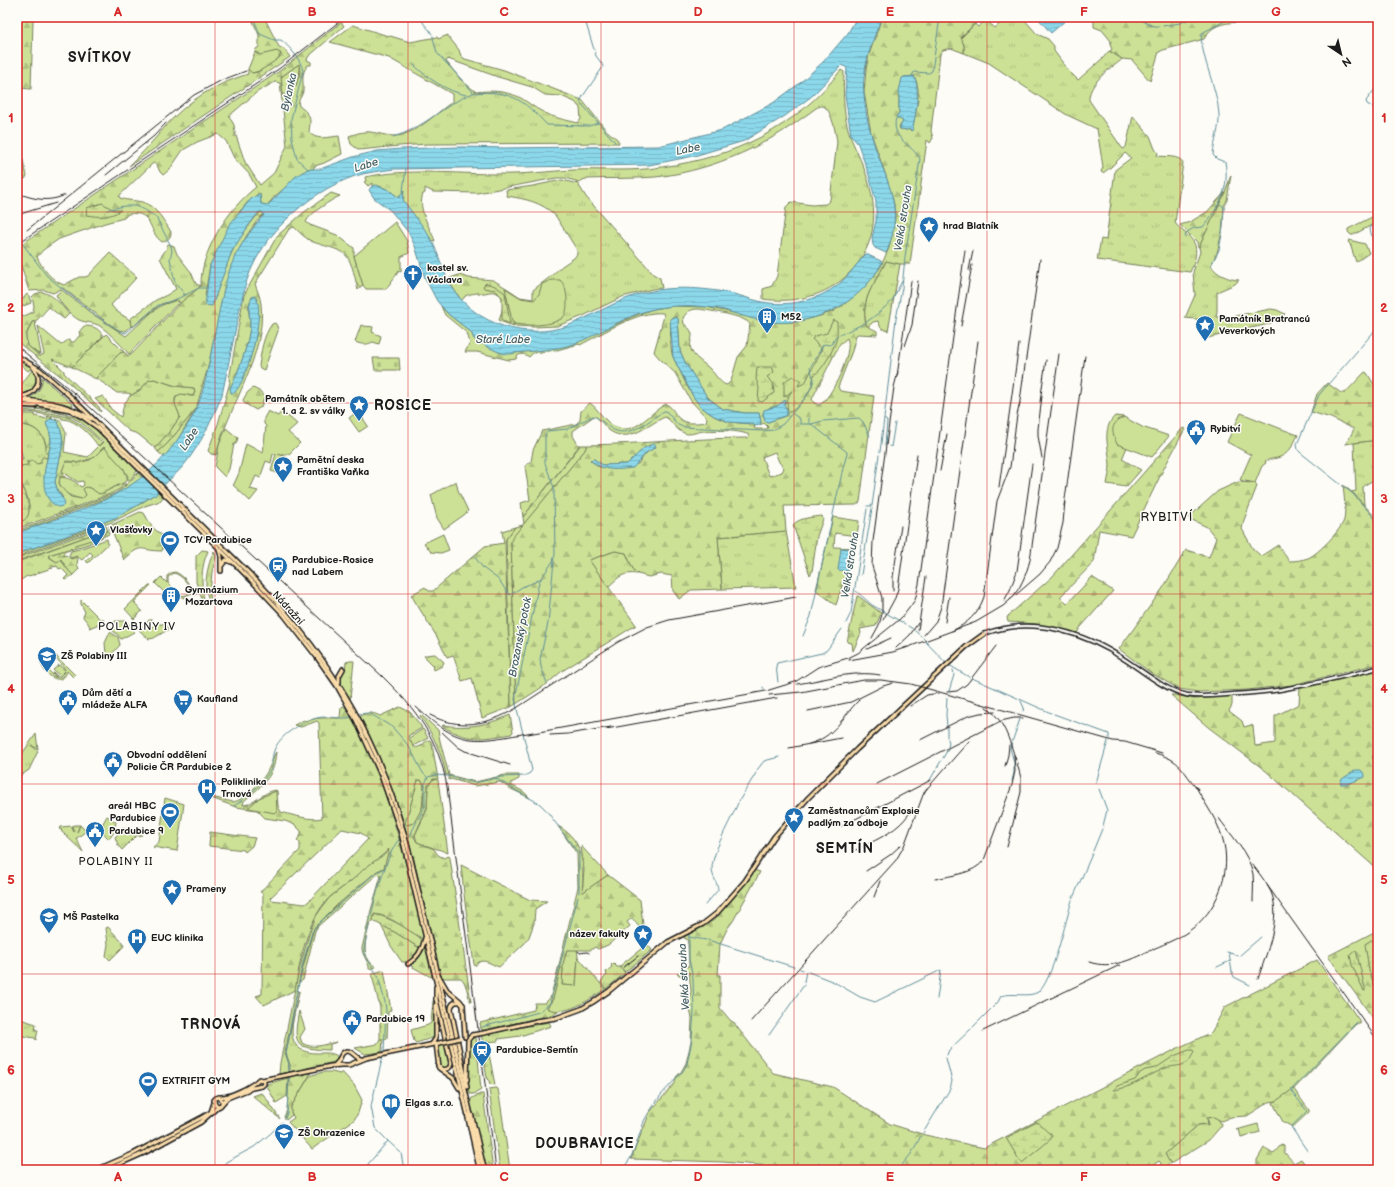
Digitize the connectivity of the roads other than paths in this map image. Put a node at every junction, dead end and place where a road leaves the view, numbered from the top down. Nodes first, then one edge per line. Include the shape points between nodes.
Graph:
1 (17, 356) edge
2 (24, 360) junction
3 (17, 398) edge
4 (17, 405) edge
5 (44, 405) junction
6 (105, 431) junction
7 (140, 467) junction
8 (169, 496) junction
9 (215, 545) junction
10 (236, 565) junction
11 (984, 634) joint
12 (329, 668) junction
13 (1378, 668) edge
14 (340, 686) junction
15 (353, 712) junction
16 (404, 839) junction
17 (426, 936) junction
18 (408, 964) dead end
19 (437, 970) junction
20 (436, 979) junction
21 (436, 999) junction
22 (463, 1005) junction
23 (472, 1035) junction
24 (465, 1037) junction
25 (436, 1043) junction
26 (430, 1045) junction
27 (436, 1049) junction
28 (353, 1054) junction
29 (341, 1058) junction
30 (366, 1058) junction
31 (352, 1064) junction
32 (345, 1065) junction
33 (331, 1066) junction
34 (438, 1066) junction
35 (256, 1082) junction
36 (263, 1082) junction
37 (258, 1087) junction
38 (467, 1087) junction
39 (219, 1097) junction
40 (466, 1102) junction
41 (214, 1103) junction
42 (222, 1103) junction
43 (219, 1106) junction
44 (469, 1116) junction
45 (96, 1170) edge
46 (106, 1170) edge
47 (480, 1170) edge
48 (484, 1170) edge

1 - 2 main road
2 - 3 main road via 36,370 38,382 30,394
2 - 6 main road via 52,380
3 - 5 main road
3 - 6 main road via 56,404 74,410 92,419
4 - 5 main road
5 - 7 main road via 70,410 88,421
6 - 7 main road
7 - 8 main road
8 - 9 main road, Nádražní
8 - 12 main road, Nádražní via 272,597
9 - 10 main road, Nádražní
9 - 10 main road via 221,555 221,571 225,560
10 - 15 main road, Nádražní via 288,619
11 - 13 main road via 1008,627 1026,626 1073,634 1116,653 1171,689 1195,696 1283,690
11 - 23 main road, bridge via 966,647 827,779 768,844 745,881 706,922 665,944 605,995 584,1007 551,1019
12 - 14 main road, Nádražní
12 - 14 main road via 337,672 343,669 338,677
14 - 15 main road, Nádražní
15 - 16 main road via 385,774
16 - 17 main road
16 - 19 main road
17 - 18 main road via 420,951
17 - 20 main road
19 - 22 main road via 446,989
19 - 40 main road
20 - 21 main road
20 - 40 main road
21 - 26 main road via 436,1038
21 - 34 main road via 451,1063 446,1070
22 - 24 main road
22 - 38 main road via 456,1001 451,1009
23 - 24 main road
23 - 38 main road via 468,1040
24 - 25 main road, bridge
25 - 26 main road
25 - 27 main road
26 - 27 main road
26 - 30 main road
27 - 34 main road
28 - 29 main road via 345,1052
28 - 30 main road via 359,1059
28 - 31 main road via 355,1059
29 - 32 main road
29 - 33 main road via 338,1063
30 - 31 main road
31 - 32 main road
32 - 33 main road
33 - 36 main road
34 - 40 main road via 456,1082
35 - 36 main road via 259,1079
35 - 37 main road
35 - 39 main road via 226,1097
36 - 37 main road via 262,1086
37 - 42 main road via 239,1093
38 - 40 main road
39 - 41 main road via 214,1099
39 - 42 main road
40 - 44 main road
41 - 43 main road
41 - 45 main road via 210,1113 195,1122
42 - 43 main road
43 - 46 main road via 201,1122
44 - 47 highway
44 - 48 highway

